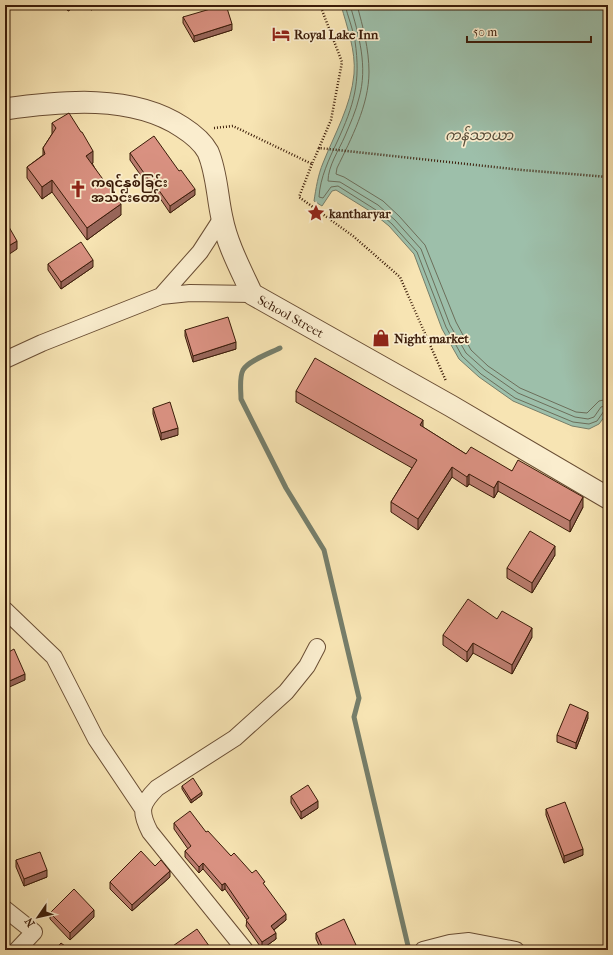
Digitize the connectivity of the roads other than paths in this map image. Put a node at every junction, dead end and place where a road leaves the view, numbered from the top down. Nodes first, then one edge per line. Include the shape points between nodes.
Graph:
1 (5, 109) edge
2 (222, 218) junction
3 (161, 296) junction
4 (260, 299) junction
5 (5, 360) edge
6 (608, 498) edge
7 (5, 610) edge
8 (317, 646) dead end
9 (143, 809) junction
10 (5, 909) edge
11 (428, 949) edge
12 (17, 950) edge
13 (245, 950) edge
14 (516, 950) edge

1 - 2 street, School Street via 88,101 141,108 172,120 199,139 208,152 218,188
2 - 3 street via 200,252
2 - 4 street, School Street via 236,260
3 - 4 street via 190,293
3 - 5 street
4 - 6 street, School Street
7 - 9 street via 54,657 96,739
8 - 9 street via 307,666 286,692 235,738 157,788 147,798
9 - 13 street via 150,832
10 - 12 street via 34,932
11 - 14 street via 469,941

